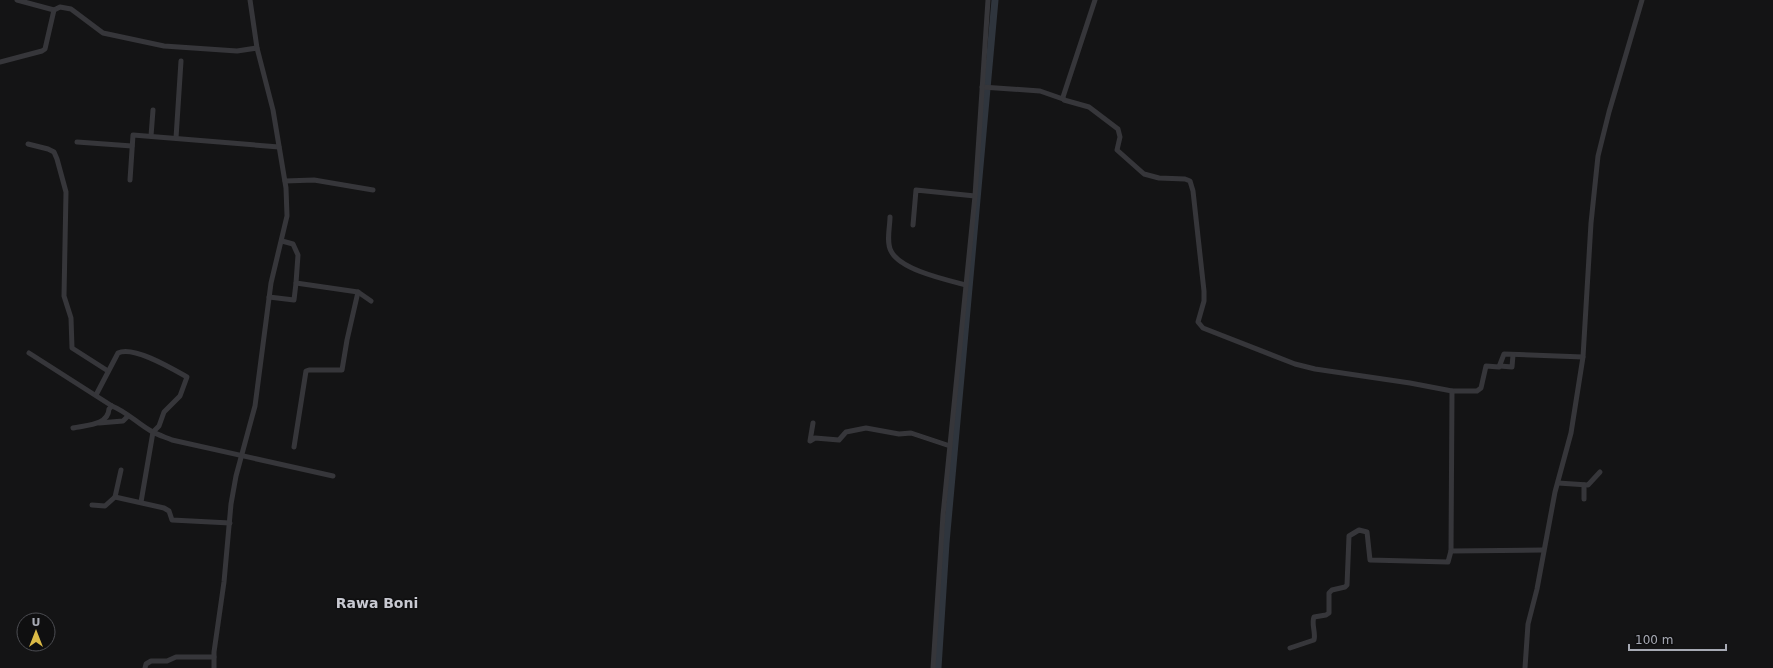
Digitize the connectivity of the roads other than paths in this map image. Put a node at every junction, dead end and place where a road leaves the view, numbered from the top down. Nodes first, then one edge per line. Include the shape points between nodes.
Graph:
1 (17, 0) edge
2 (250, 0) edge
3 (988, 0) edge
4 (1095, 0) edge
5 (1642, 0) edge
6 (54, 10) junction
7 (257, 48) junction
8 (181, 61) dead end
9 (0, 62) edge
10 (983, 87) junction
11 (1063, 99) junction
12 (153, 110) dead end
13 (150, 136) junction
14 (176, 138) junction
15 (77, 142) dead end
16 (28, 144) dead end
17 (132, 146) junction
18 (279, 147) junction
19 (130, 180) dead end
20 (285, 181) junction
21 (373, 190) dead end
22 (975, 196) junction
23 (890, 217) dead end
24 (913, 225) dead end
25 (282, 241) junction
26 (296, 283) junction
27 (966, 284) junction
28 (358, 292) junction
29 (269, 297) junction
30 (371, 301) dead end
31 (29, 354) dead end
32 (1513, 355) junction
33 (1583, 357) junction
34 (1500, 366) junction
35 (108, 371) junction
36 (1452, 391) junction
37 (96, 394) junction
38 (112, 406) junction
39 (128, 416) junction
40 (100, 423) junction
41 (813, 423) dead end
42 (73, 428) dead end
43 (153, 432) junction
44 (950, 446) junction
45 (294, 447) dead end
46 (241, 456) junction
47 (121, 470) dead end
48 (1600, 472) dead end
49 (333, 476) dead end
50 (1558, 483) junction
51 (1584, 485) junction
52 (115, 497) junction
53 (1584, 499) dead end
54 (140, 502) junction
55 (92, 505) dead end
56 (230, 523) junction
57 (1451, 550) junction
58 (1543, 550) junction
59 (1290, 648) dead end
60 (214, 657) junction
61 (145, 668) edge
62 (214, 668) edge
63 (933, 668) edge
64 (1525, 668) edge

1 - 6 street
2 - 7 street
3 - 10 street
4 - 11 street
5 - 33 street via 1598,156
6 - 7 street via 60,7 71,9 103,33 164,46 237,51
6 - 9 street via 45,49
7 - 18 street via 273,110
8 - 14 street
10 - 11 street via 1040,91
10 - 22 street
11 - 36 street via 1085,105 1118,129 1118,151 1144,174 1190,181 1204,278 1204,301 1198,318 1203,328 1295,364
12 - 13 street
13 - 14 street
13 - 17 street via 133,135
14 - 18 street
15 - 17 street
16 - 35 street via 54,152 66,192 64,296 71,318 72,348
17 - 19 street
18 - 20 street
20 - 21 street via 314,180
20 - 25 street via 287,216
22 - 24 street via 916,190
22 - 27 street
23 - 27 street via 890,250 896,258 915,269
25 - 26 street via 293,244 298,255
25 - 29 street
26 - 28 street
26 - 29 street via 294,300
27 - 44 street
28 - 30 street
28 - 45 street via 342,370 306,371
29 - 46 street via 255,406
31 - 37 street
32 - 33 street
32 - 34 street via 1502,355
32 - 34 street via 1512,367
33 - 50 street via 1571,433
34 - 36 street via 1486,366 1478,391
35 - 37 street
35 - 43 street via 118,353 126,351 146,357 187,377 180,396 164,412 159,426
36 - 57 street
37 - 38 street
38 - 39 street via 124,410
38 - 40 street
39 - 40 street via 123,421
39 - 43 street
40 - 42 street
41 - 44 street via 810,441 815,438 839,440 846,432 866,428 899,434 911,433
43 - 46 street via 172,440
43 - 54 street
44 - 63 street
46 - 49 street
46 - 56 street
47 - 52 street
48 - 51 street via 1591,483
50 - 51 street
50 - 58 street
51 - 53 street
52 - 54 street
52 - 55 street via 105,506
54 - 56 street via 164,508 169,511 172,520
56 - 60 street
57 - 58 street
57 - 59 street via 1448,562 1370,560 1368,532 1360,530 1349,536 1347,585 1332,590 1329,594 1326,615 1314,617 1314,640
58 - 64 street via 1528,624
60 - 61 street via 187,656 151,660
60 - 62 street

